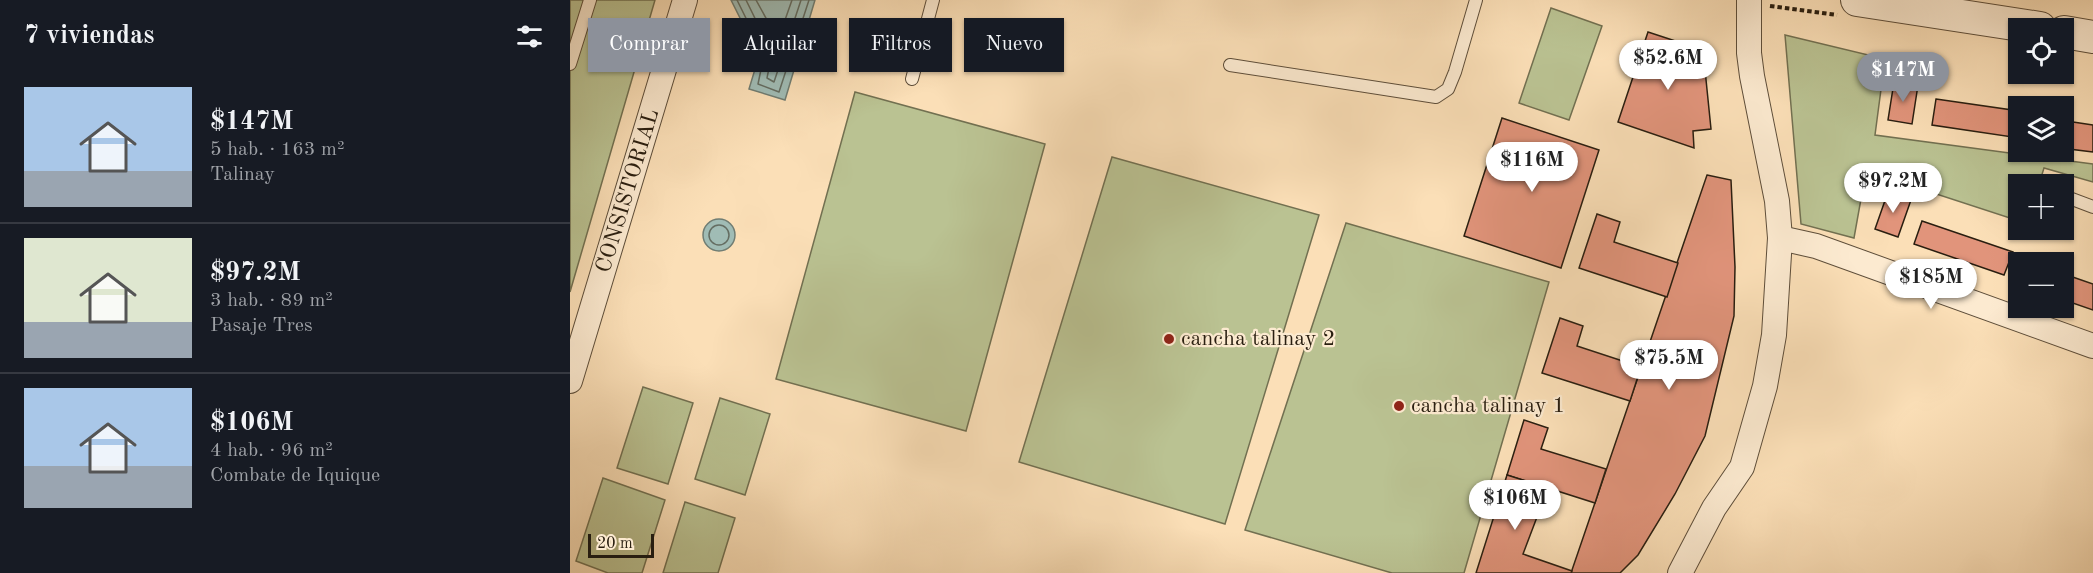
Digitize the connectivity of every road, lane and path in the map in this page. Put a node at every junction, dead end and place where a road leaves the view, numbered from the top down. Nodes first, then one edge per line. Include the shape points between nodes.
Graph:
1 (590, 0) edge
2 (685, 0) edge
3 (933, 0) edge
4 (1476, 0) edge
5 (1749, 0) edge
6 (1857, 0) edge
7 (1975, 9) edge
8 (2008, 19) edge
9 (2074, 34) edge
10 (2093, 37) edge
11 (570, 64) edge
12 (1230, 65) dead end
13 (912, 79) dead end
14 (2074, 200) edge
15 (2093, 207) edge
16 (1780, 237) junction
17 (2093, 346) edge
18 (570, 381) edge
19 (1680, 573) edge

1 - 11 lane
2 - 18 street, CONSISTORIAL
3 - 13 lane
4 - 12 lane via 1452,81 1436,97
5 - 16 street via 1750,64 1772,167
6 - 7 street
7 - 8 street
9 - 10 street
14 - 15 lane
16 - 17 street via 1816,246
16 - 19 street via 1774,335 1765,386 1742,467 1714,508

